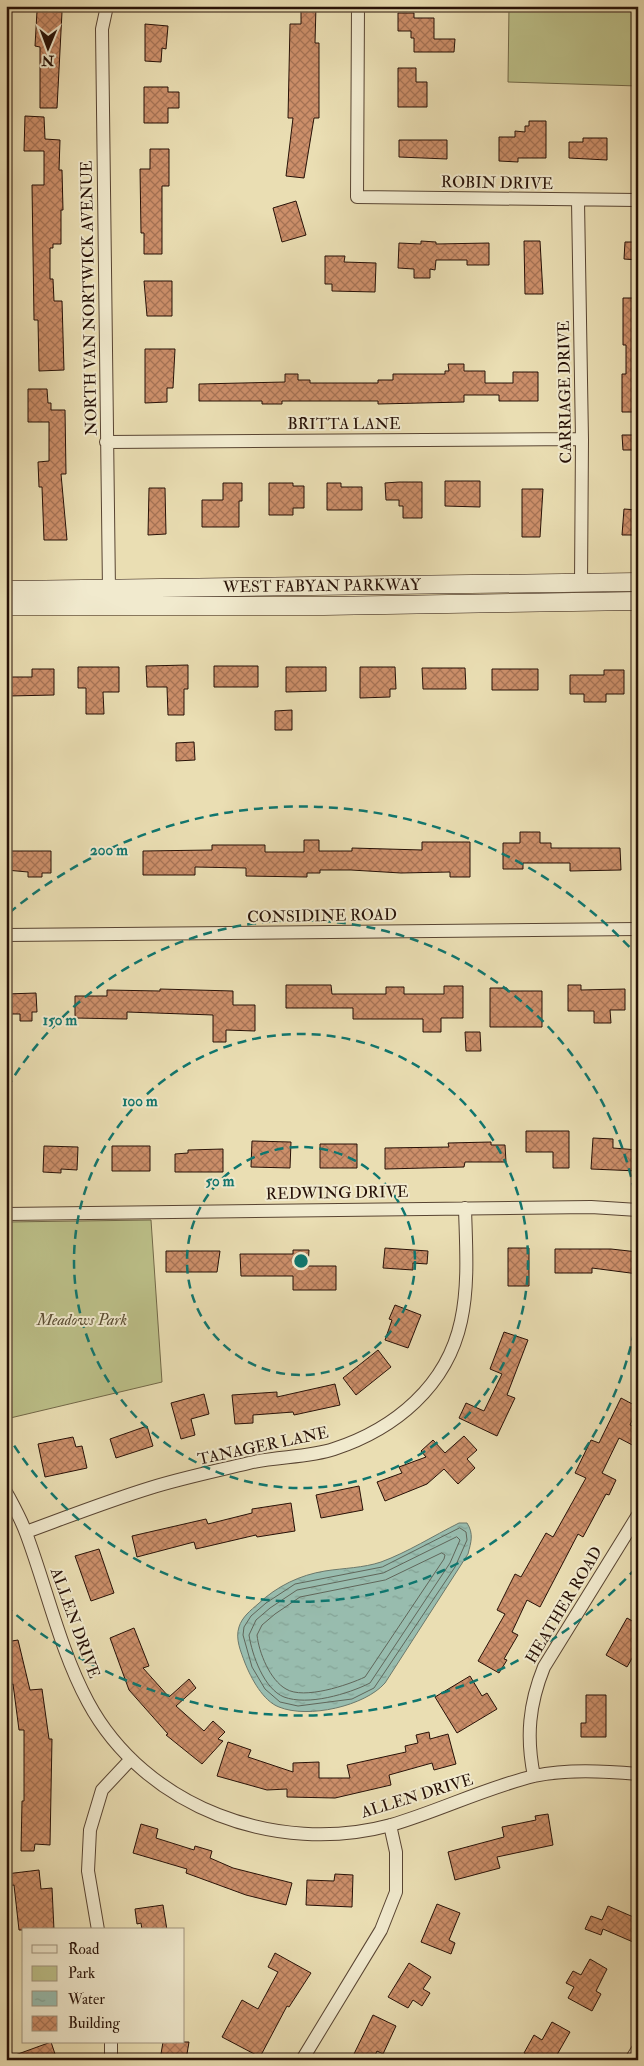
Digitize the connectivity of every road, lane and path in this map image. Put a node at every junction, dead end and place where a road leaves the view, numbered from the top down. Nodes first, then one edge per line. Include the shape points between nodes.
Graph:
1 (107, 6) edge
2 (358, 6) edge
3 (638, 200) edge
4 (578, 201) junction
5 (582, 439) junction
6 (106, 442) junction
7 (638, 582) edge
8 (581, 584) junction
9 (6, 590) edge
10 (109, 590) junction
11 (638, 601) edge
12 (6, 606) edge
13 (638, 929) edge
14 (6, 936) edge
15 (465, 1208) junction
16 (638, 1210) edge
17 (6, 1214) edge
18 (6, 1492) edge
19 (638, 1515) edge
20 (26, 1532) junction
21 (131, 1759) junction
22 (638, 1774) edge
23 (534, 1776) junction
24 (390, 1825) junction
25 (98, 1928) edge
26 (111, 2044) edge
27 (638, 2049) edge
28 (111, 2060) edge
29 (302, 2060) edge
30 (631, 2060) edge

1 - 6 street, NORTH VAN NORTWICK AVENUE via 102,29
2 - 4 street, ROBIN DRIVE via 356,197
3 - 4 street, ROBIN DRIVE
4 - 5 street, CARRIAGE DRIVE
5 - 6 street, BRITTA LANE
5 - 8 street, CARRIAGE DRIVE
6 - 10 street, NORTH VAN NORTWICK AVENUE
7 - 8 main road, WEST FABYAN PARKWAY
8 - 10 main road, WEST FABYAN PARKWAY
9 - 10 main road, WEST FABYAN PARKWAY
11 - 12 main road, WEST FABYAN PARKWAY via 324,606
13 - 14 street, CONSIDINE ROAD
15 - 16 street, REDWING DRIVE
15 - 17 street, REDWING DRIVE
15 - 20 street, TANAGER LANE via 466,1266 461,1320 454,1346 425,1392 406,1412 378,1431 333,1449 252,1462 151,1487
18 - 20 street, ALLEN DRIVE
19 - 23 street, HEATHER ROAD via 544,1667 536,1688 528,1731
20 - 21 street, ALLEN DRIVE via 67,1652 88,1702
21 - 24 street, ALLEN DRIVE via 166,1789 219,1817 283,1833 343,1834
21 - 25 street via 102,1790 90,1830 88,1871
22 - 23 street, ALLEN DRIVE via 598,1770
23 - 24 street, ALLEN DRIVE
24 - 29 street via 396,1852 396,1892 381,1930
26 - 28 street
27 - 30 street

